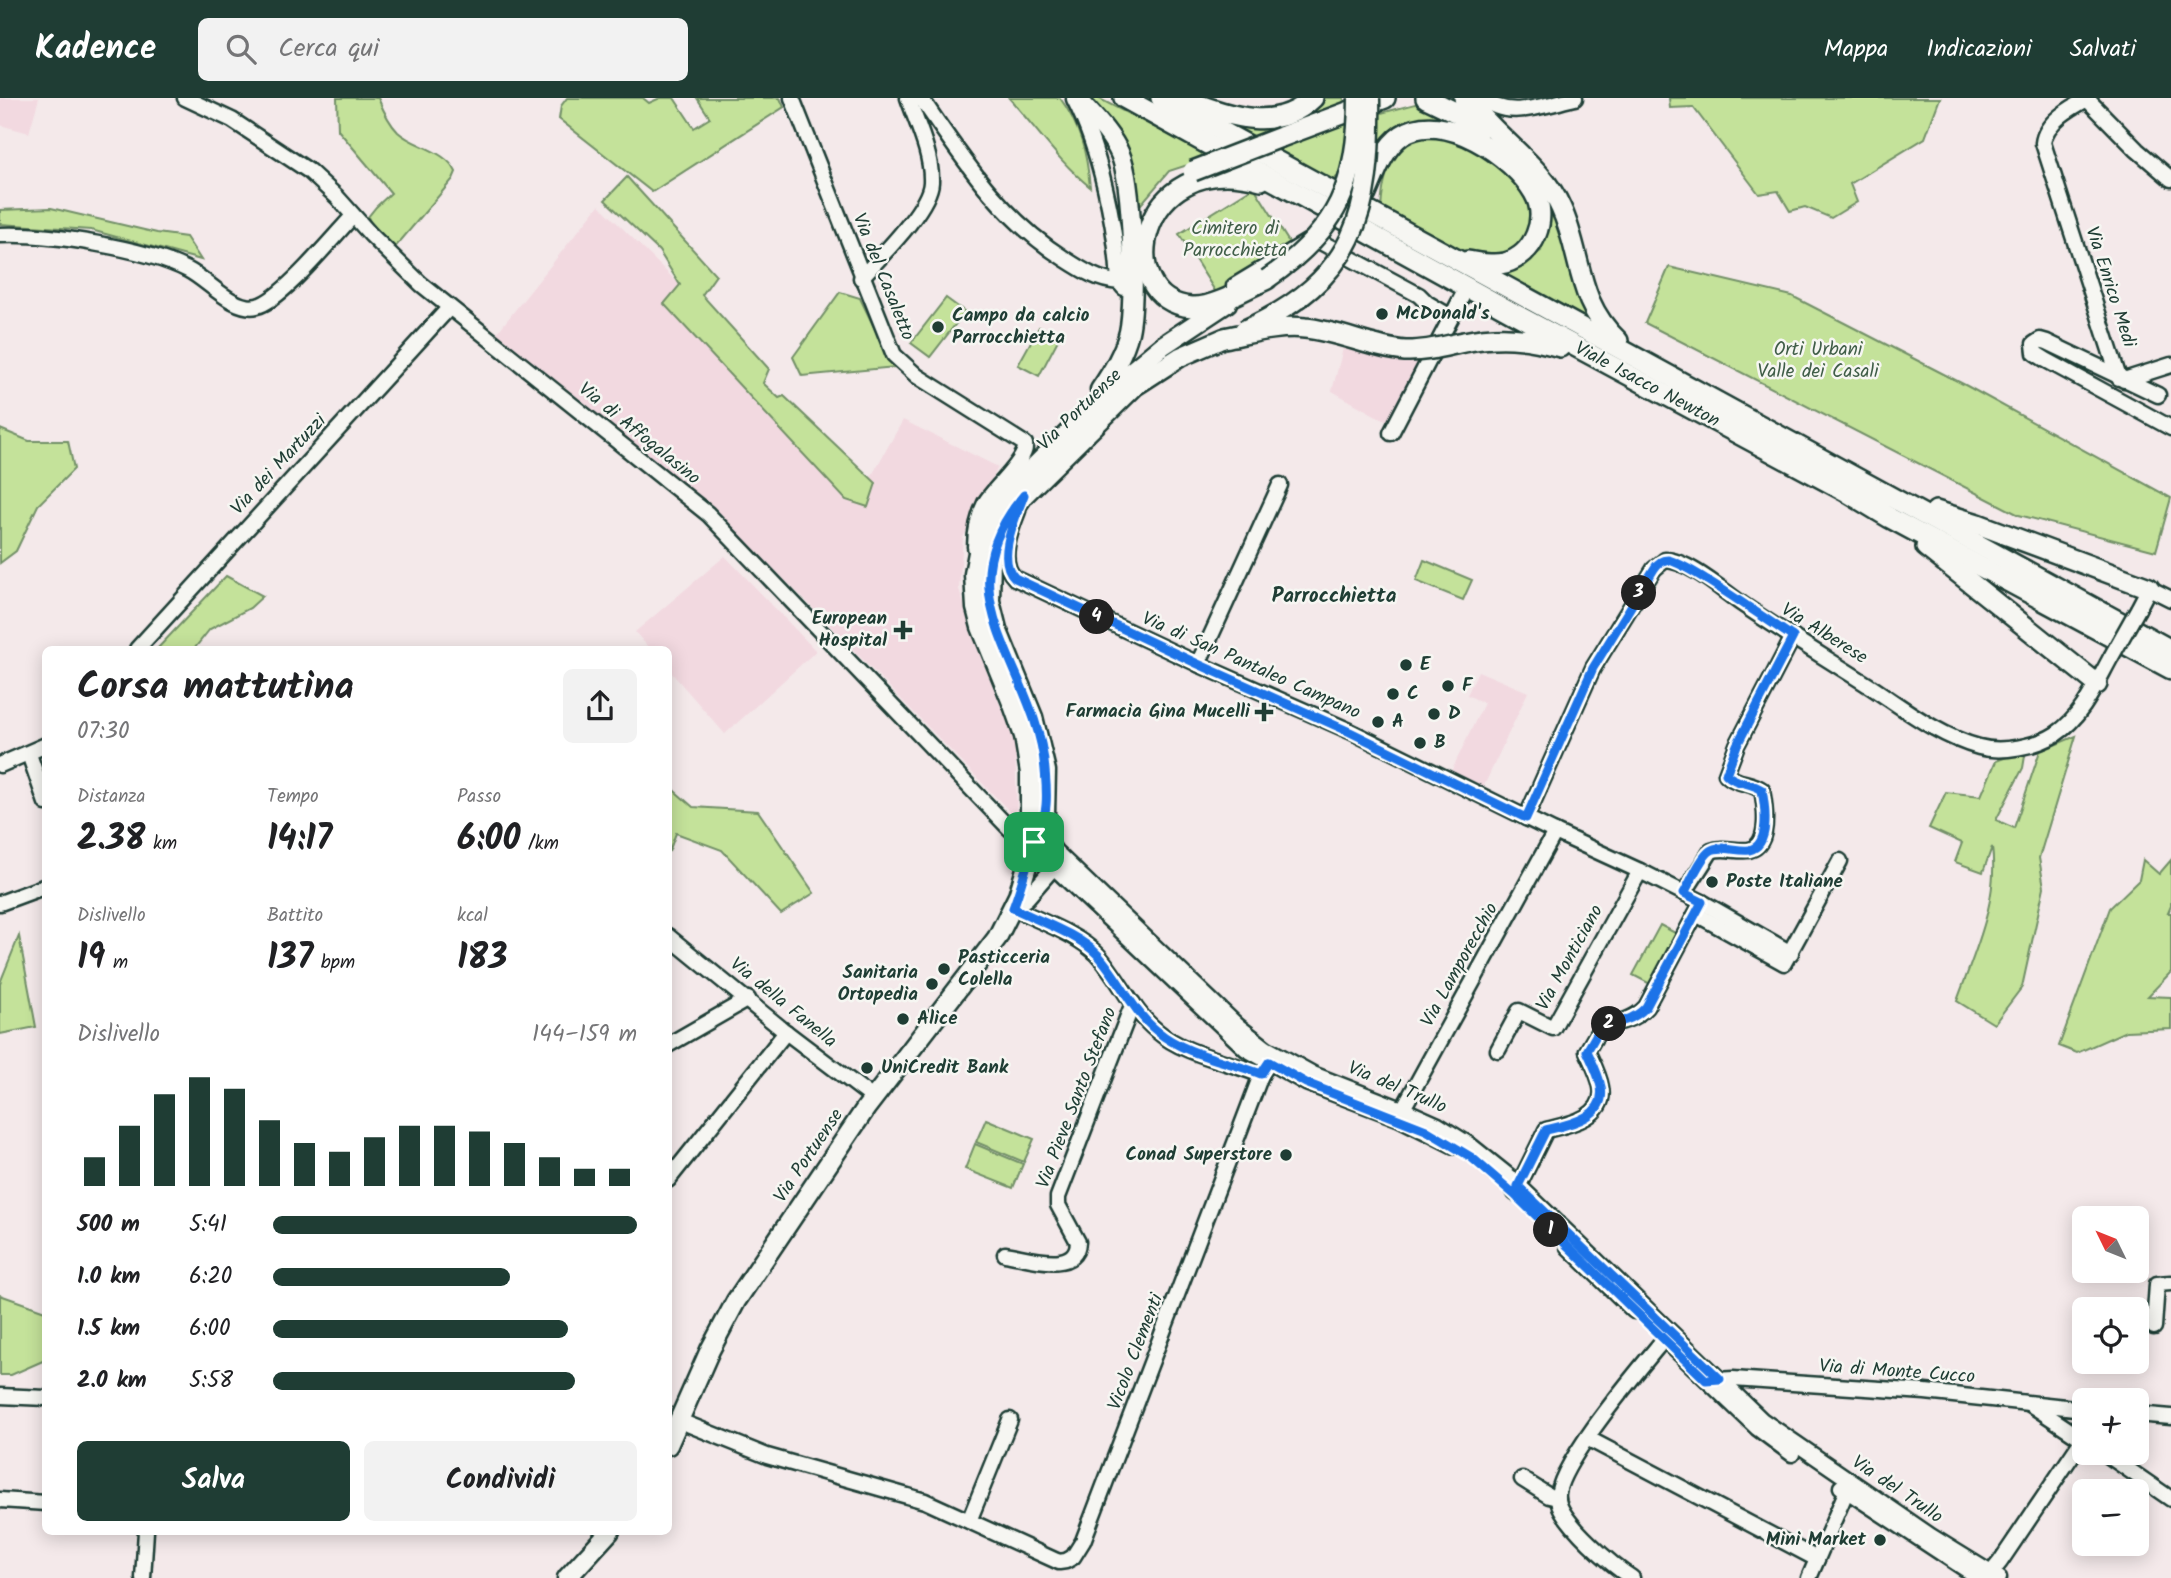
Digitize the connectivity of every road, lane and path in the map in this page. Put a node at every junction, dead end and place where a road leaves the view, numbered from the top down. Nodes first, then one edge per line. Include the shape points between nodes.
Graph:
1 (186, 98) edge
2 (792, 98) edge
3 (908, 98) edge
4 (921, 98) edge
5 (1075, 98) edge
6 (1124, 98) edge
7 (1161, 98) edge
8 (1180, 98) edge
9 (1313, 98) edge
10 (1358, 98) edge
11 (1370, 98) edge
12 (1385, 98) edge
13 (1426, 98) edge
14 (1464, 98) edge
15 (1483, 98) edge
16 (1575, 98) edge
17 (2088, 98) edge
18 (1498, 133) junction
19 (2171, 179) edge
20 (1289, 188) junction
21 (1364, 198) junction
22 (354, 216) junction
23 (0, 234) edge
24 (1131, 243) junction
25 (1458, 260) junction
26 (861, 278) junction
27 (1267, 279) junction
28 (1119, 282) junction
29 (1467, 287) junction
30 (1220, 293) dead end
31 (1132, 299) junction
32 (449, 308) junction
33 (1451, 317) junction
34 (1224, 338) junction
35 (1632, 354) junction
36 (1598, 358) junction
37 (2171, 365) edge
38 (1141, 372) junction
39 (2121, 379) junction
40 (2158, 395) dead end
41 (1074, 427) junction
42 (2171, 428) edge
43 (1391, 433) dead end
44 (1280, 485) dead end
45 (1024, 495) junction
46 (1898, 500) junction
47 (1890, 518) junction
48 (975, 560) junction
49 (2149, 588) junction
50 (2171, 599) edge
51 (1793, 637) junction
52 (140, 646) edge
53 (2171, 650) edge
54 (1198, 664) junction
55 (2171, 669) edge
56 (2097, 684) junction
57 (42, 747) edge
58 (29, 754) junction
59 (0, 765) edge
60 (42, 791) edge
61 (1045, 814) junction
62 (1526, 818) junction
63 (1555, 832) junction
64 (1034, 842) junction
65 (1055, 851) junction
66 (1840, 861) dead end
67 (1054, 867) junction
68 (1640, 871) junction
69 (42, 887) edge
70 (1684, 893) junction
71 (0, 903) edge
72 (1013, 908) junction
73 (1699, 908) junction
74 (672, 939) edge
75 (1174, 973) junction
76 (748, 999) junction
77 (1133, 1003) junction
78 (786, 1032) junction
79 (672, 1043) edge
80 (1240, 1044) junction
81 (1498, 1050) dead end
82 (1268, 1063) junction
83 (1233, 1064) junction
84 (873, 1098) junction
85 (1400, 1113) junction
86 (672, 1175) edge
87 (1516, 1190) junction
88 (1005, 1254) dead end
89 (2171, 1283) edge
90 (1612, 1284) junction
91 (2154, 1327) dead end
92 (1664, 1339) junction
93 (1713, 1380) junction
94 (0, 1396) edge
95 (42, 1398) edge
96 (2029, 1403) junction
97 (2072, 1408) edge
98 (2149, 1415) edge
99 (2171, 1417) edge
100 (1010, 1420) dead end
101 (680, 1422) junction
102 (2072, 1432) edge
103 (672, 1437) edge
104 (1587, 1438) junction
105 (2072, 1457) edge
106 (2122, 1465) edge
107 (1522, 1479) dead end
108 (1848, 1486) junction
109 (1558, 1498) junction
110 (2171, 1499) edge
111 (0, 1500) edge
112 (42, 1503) edge
113 (969, 1521) junction
114 (146, 1535) edge
115 (606, 1535) edge
116 (1817, 1559) junction
117 (1989, 1577) edge
118 (143, 1578) edge
119 (567, 1578) edge
120 (1632, 1578) edge
121 (1810, 1578) edge

1 - 22 street, Via di Affogalasino via 232,120 301,165
2 - 26 street, Via del Casaletto
3 - 26 street via 925,146 930,192 918,213
4 - 28 street via 979,180 1021,228 1073,264
5 - 24 main road via 1120,154 1128,187
5 - 28 street via 1103,187
6 - 20 highway, Viale Isacco Newton
7 - 25 highway, Viale Isacco Newton
8 - 9 highway via 1227,115 1261,120 1285,115
10 - 27 main road, Via Portuense, bridge via 1355,152 1337,206 1307,248
11 - 21 main road, Via Portuense, bridge via 1371,147
12 - 24 highway, bridge via 1162,188 1142,211
13 - 18 highway
14 - 18 highway
15 - 16 street via 1496,108 1517,110
17 - 19 street
17 - 39 street, Via Enrico Medi via 2056,121 2043,143
18 - 35 highway via 1555,197 1587,297 1605,327
20 - 27 highway via 1244,176 1200,178 1171,195 1150,222 1144,243 1154,284 1182,305 1200,306
20 - 29 highway, Viale Isacco Newton
21 - 25 highway via 1381,162 1404,134 1439,127 1472,139 1511,166 1534,192 1540,209 1539,227 1528,249 1517,258 1494,264
21 - 34 main road, Via Portuense, bridge via 1349,239 1315,286 1284,310
22 - 23 street via 276,296 255,307 236,303 188,270 150,257 48,237
22 - 32 street, Via di Affogalasino
24 - 31 main road
25 - 35 highway, Viale Isacco Newton
26 - 48 street, Via del Casaletto via 898,361 1025,444 1023,455 984,505 976,528
27 - 38 main road, Via Portuense via 1201,319
28 - 31 street
29 - 33 street
29 - 36 highway, Viale Isacco Newton
30 - 33 street via 1315,239
31 - 41 main road via 1129,330 1119,360
32 - 52 street, Via dei Martuzzi
32 - 64 street, Via di Affogalasino via 708,514 1008,827
33 - 43 street
34 - 36 highway, bridge via 1292,327 1403,351 1491,338 1526,338
34 - 38 main road, Via Portuense
35 - 46 highway, Viale Isacco Newton
36 - 47 highway, Viale Isacco Newton
37 - 39 street
38 - 41 main road, Via Portuense
38 - 45 main road, Via Portuense via 1125,395
39 - 40 street
39 - 42 street, Via Enrico Medi via 2048,342 2034,344 2035,353 2046,360
41 - 48 main road, Via Portuense via 1002,502 983,534
44 - 54 street
45 - 54 street, Via di San Pantaleo Campano via 1007,551 1006,565 1013,576
45 - 61 main road, Via Portuense via 996,540 989,594 997,629 1040,742
46 - 49 highway via 1978,524
46 - 53 highway, Viale Isacco Newton
47 - 55 highway, Viale Isacco Newton
47 - 56 highway
48 - 64 main road, Via Portuense via 979,621 1027,751
49 - 50 street
49 - 56 street, Via Alberese, bridge
51 - 56 street, Via Alberese via 1938,729 1980,747 2015,747 2055,734 2077,714
51 - 62 street, Via Alberese via 1690,569 1670,560 1660,562 1593,668
51 - 70 street via 1726,774 1762,790 1765,831 1759,844 1749,850 1711,850
54 - 62 street, Via di San Pantaleo Campano
57 - 58 street
58 - 59 street
58 - 60 street
61 - 64 main road, Via Portuense
61 - 65 street, Via del Trullo via 1045,836
62 - 63 street, Via di San Pantaleo Campano
63 - 68 street, Via di San Pantaleo Campano
63 - 85 street, Via Lamporecchio
64 - 65 street, Via del Trullo
64 - 67 street, Via del Trullo
64 - 72 main road, Via Portuense
65 - 75 street, Via del Trullo
66 - 73 street, Via di San Pantaleo Campano via 1791,953
67 - 72 street, Via Portuense
67 - 75 street, Via del Trullo
68 - 70 street, Via di San Pantaleo Campano
68 - 81 street, Via Monticiano via 1553,1028 1519,1011
69 - 71 street
70 - 73 street, Via di San Pantaleo Campano
72 - 77 street, Via del Trullo via 1089,946
72 - 84 main road, Via Portuense via 992,946
73 - 87 street via 1646,1007 1620,1023 1602,1025 1587,1051 1601,1087 1595,1109 1580,1121 1546,1130
74 - 76 street, Via della Fanella
75 - 80 street, Via del Trullo
75 - 82 street, Via del Trullo via 1238,1026
76 - 78 street, Via della Fanella
76 - 79 street
77 - 83 street, Via del Trullo via 1167,1038
77 - 88 street, Via Pieve Santo Stefano via 1058,1197 1078,1242 1076,1252 1058,1262
78 - 84 street, Via della Fanella
78 - 86 street
80 - 82 street, Via del Trullo
80 - 83 street
82 - 83 street, Via del Trullo
82 - 85 street, Via del Trullo via 1313,1074
82 - 113 street, Vicolo Clementi via 1078,1551 1059,1562
84 - 101 main road, Via Portuense via 736,1301
85 - 87 street, Via del Trullo via 1438,1125 1470,1144
87 - 90 street, Via del Trullo
89 - 91 street via 2157,1284
90 - 92 street, Via del Trullo
90 - 93 street, Via del Trullo
92 - 93 street, Via del Trullo
92 - 104 street
93 - 96 street, Via di Monte Cucco
93 - 108 street, Via del Trullo via 1772,1434
94 - 95 street
96 - 97 street, Via di Monte Cucco
96 - 102 street
98 - 99 street
100 - 113 street
101 - 103 main road, Via Portuense
101 - 113 street, Vicolo Clementi via 767,1456 925,1501
104 - 109 street
104 - 116 street
105 - 117 street
106 - 110 street
107 - 109 street
108 - 116 street
108 - 117 street, Via del Trullo
109 - 120 street via 1586,1539
111 - 112 street
114 - 118 street
115 - 119 main road
116 - 121 street

